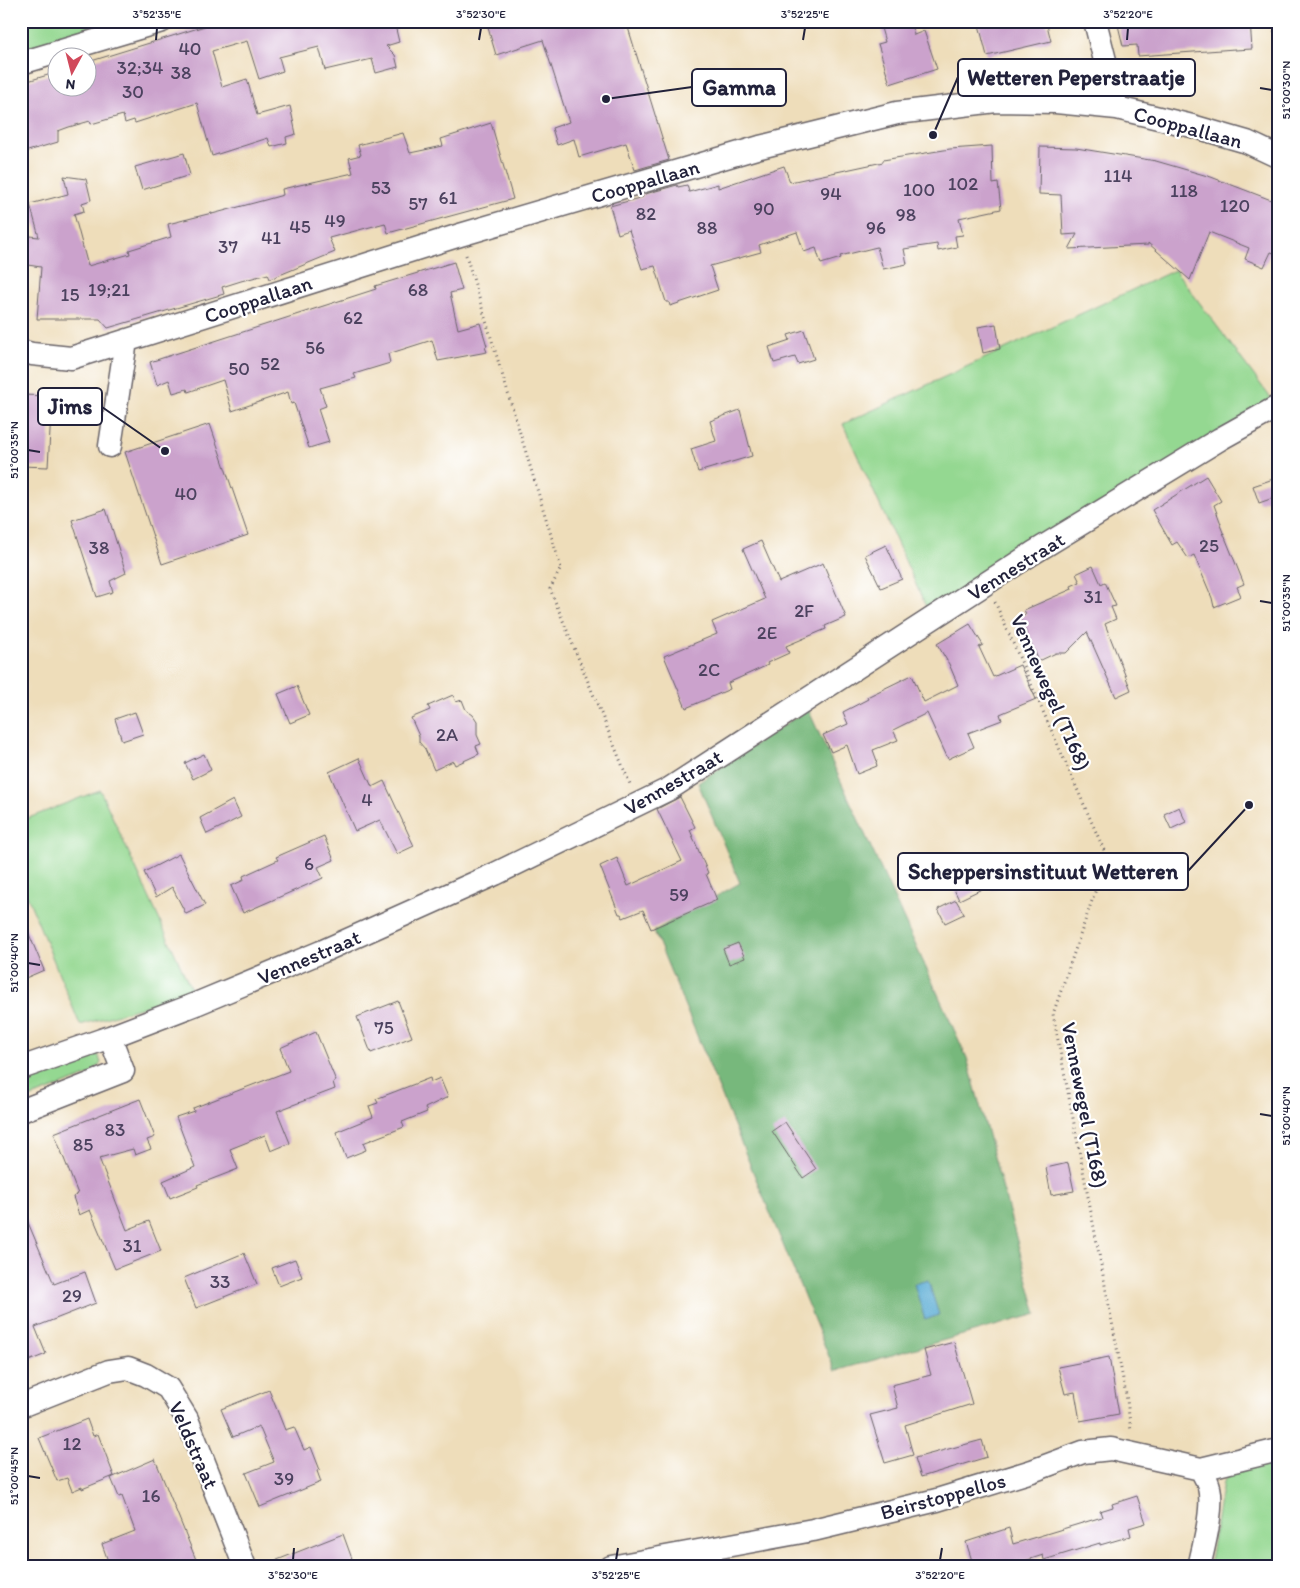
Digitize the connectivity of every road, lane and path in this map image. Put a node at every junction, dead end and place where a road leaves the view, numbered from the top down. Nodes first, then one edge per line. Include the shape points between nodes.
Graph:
1 (162, 21) edge
2 (1095, 21) edge
3 (1271, 21) edge
4 (1279, 45) edge
5 (21, 64) edge
6 (1117, 108) junction
7 (1279, 157) edge
8 (460, 235) junction
9 (126, 341) junction
10 (21, 351) edge
11 (1279, 406) edge
12 (110, 446) dead end
13 (987, 584) junction
14 (638, 804) junction
15 (110, 1037) junction
16 (21, 1068) edge
17 (21, 1111) edge
18 (21, 1406) edge
19 (1279, 1450) edge
20 (1133, 1452) junction
21 (1201, 1469) junction
22 (680, 1560) edge
23 (245, 1567) edge
24 (611, 1567) edge
25 (1199, 1567) edge

1 - 5 street
2 - 6 street
3 - 4 path
6 - 7 street, Cooppallaan via 1192,126
6 - 8 street, Cooppallaan via 996,101 897,114 760,146
8 - 9 street, Cooppallaan
8 - 14 path via 561,568 550,589
9 - 10 street, Cooppallaan via 71,358
9 - 12 street
11 - 13 street, Vennestraat via 1220,439
13 - 14 street, Vennestraat via 669,789
13 - 20 path, Vennewegel (T168) via 1108,857 1053,1014 1127,1400
14 - 15 street, Vennestraat via 495,874 330,948
15 - 16 street, Vennestraat
15 - 17 street via 123,1072
18 - 23 street, Veldstraat via 109,1371 128,1368 168,1388 187,1419
19 - 21 street
20 - 21 street, Beirstoppellos
20 - 22 street, Beirstoppellos via 1111,1449 1083,1452 937,1500
21 - 25 street via 1209,1487 1210,1504
22 - 24 street, Beirstoppellos

